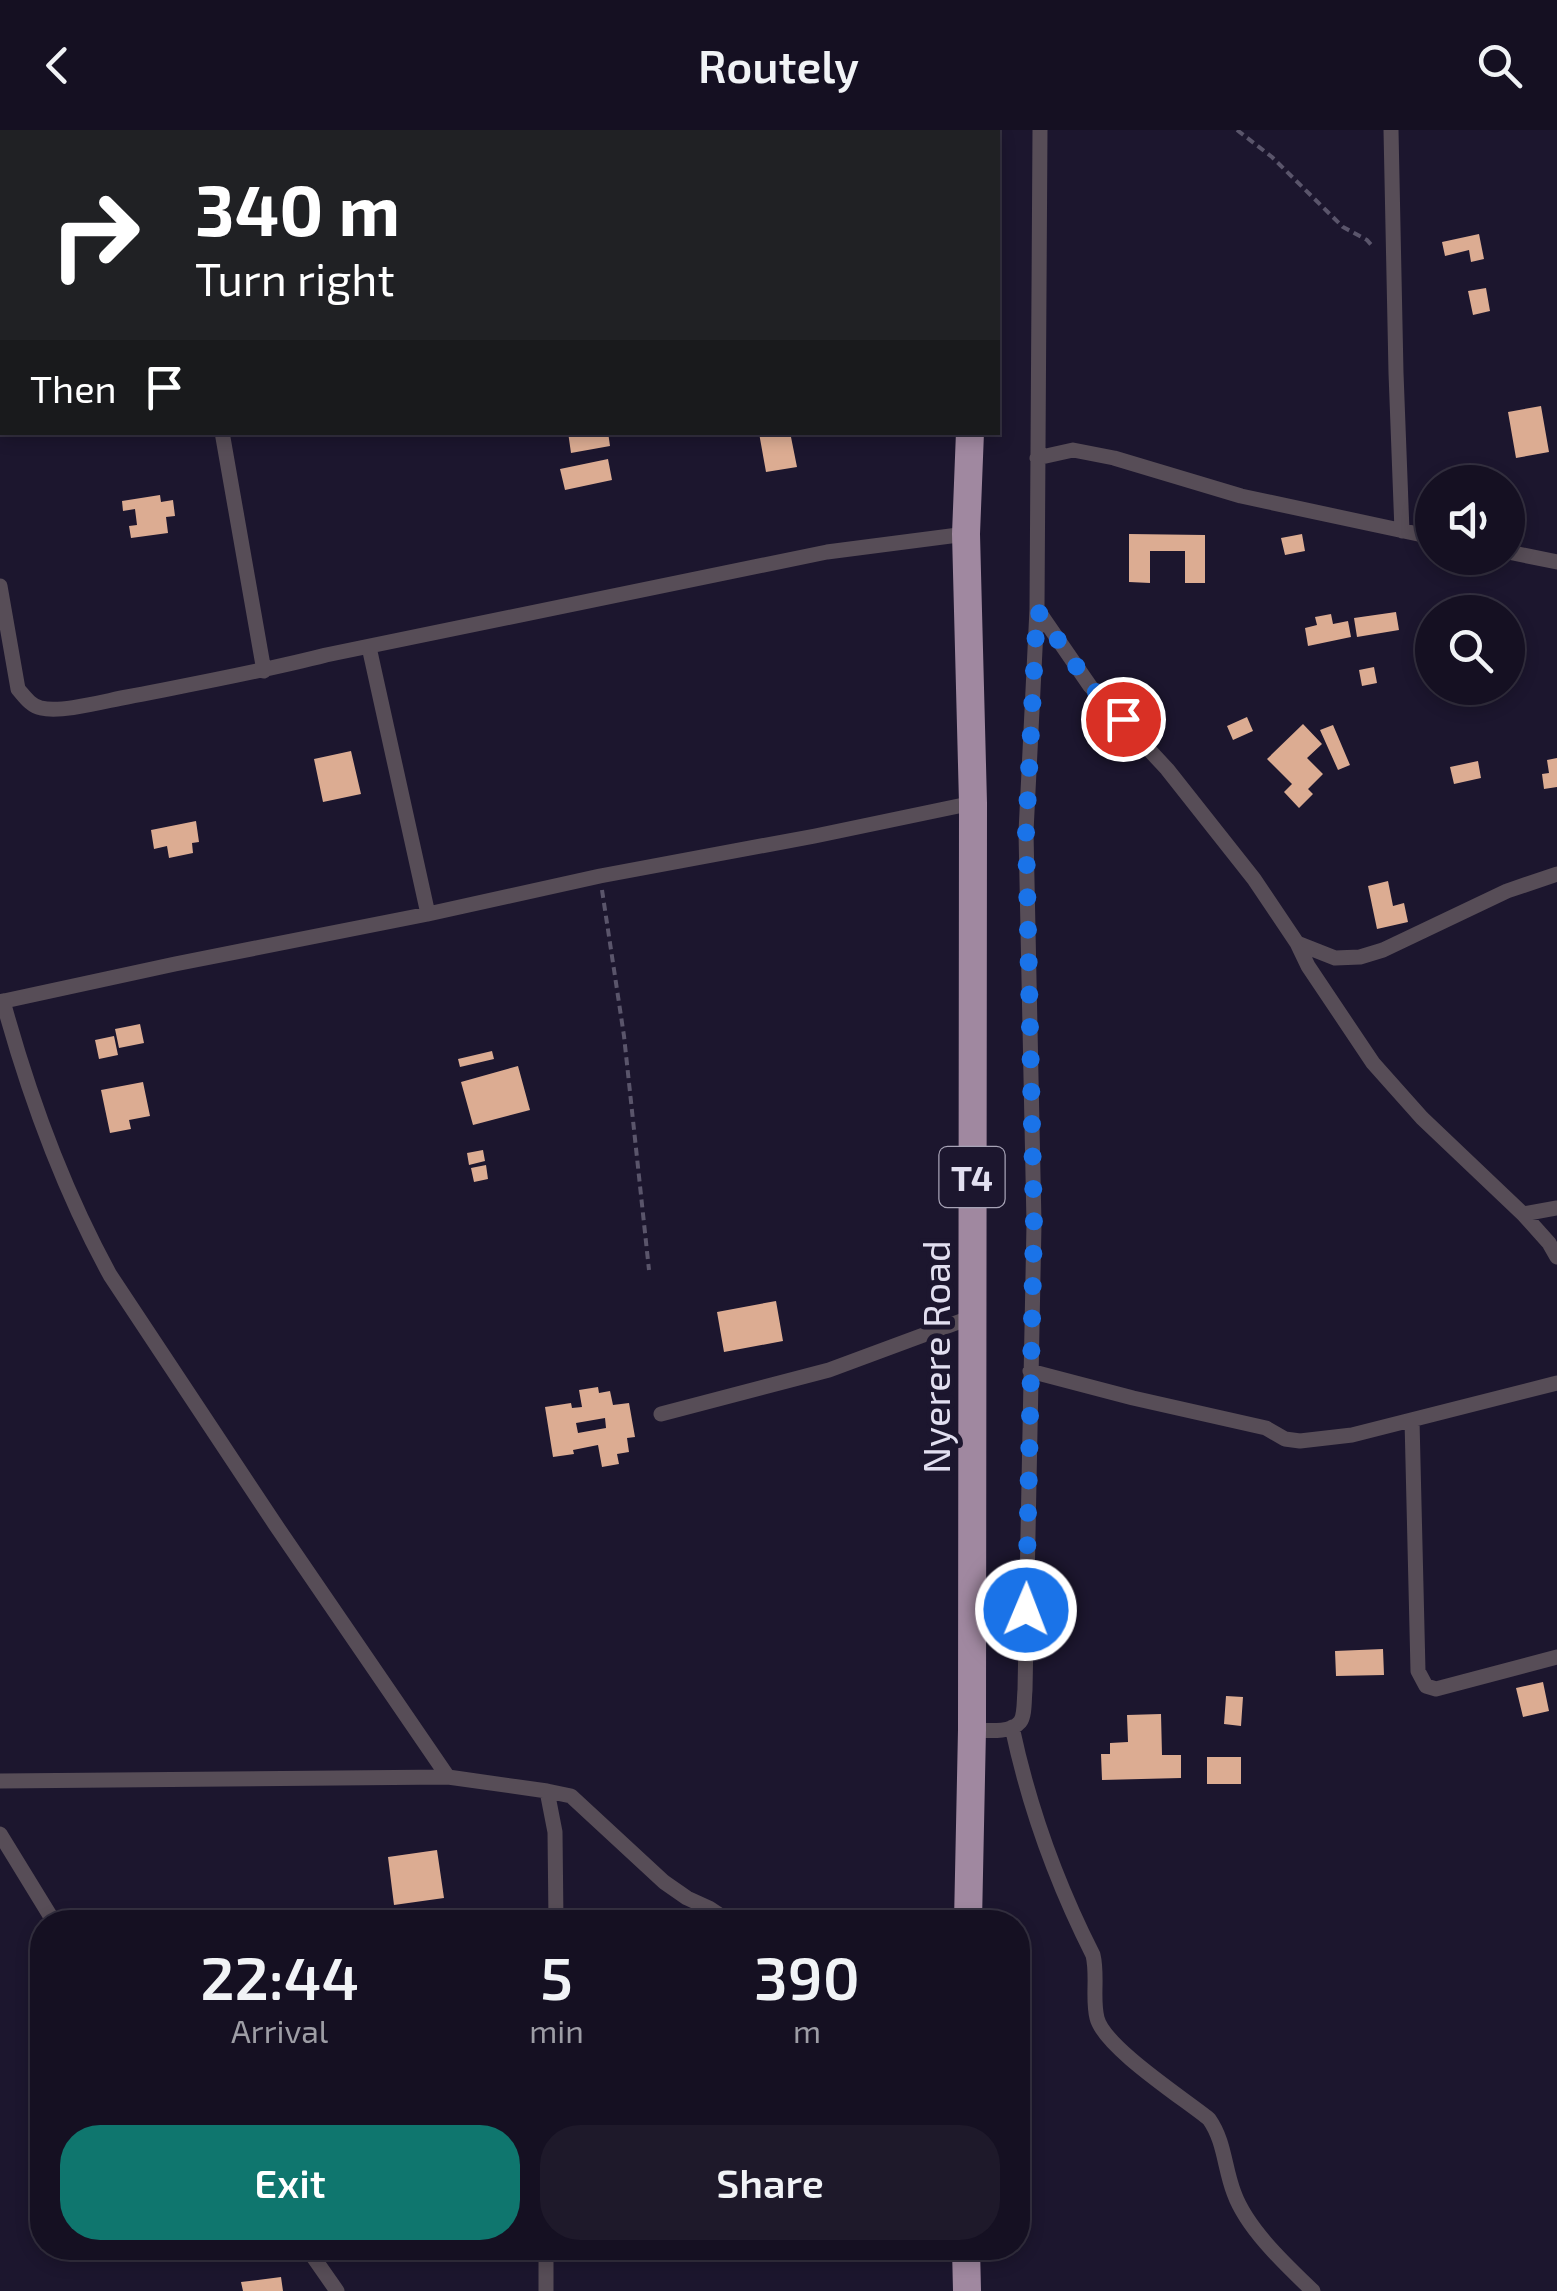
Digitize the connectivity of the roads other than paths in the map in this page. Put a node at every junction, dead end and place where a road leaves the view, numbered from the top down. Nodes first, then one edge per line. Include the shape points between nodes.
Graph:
1 (1040, 130) edge
2 (1392, 130) edge
3 (223, 435) edge
4 (970, 435) edge
5 (1037, 458) junction
6 (1402, 531) junction
7 (966, 534) junction
8 (1415, 534) edge
9 (1525, 555) edge
10 (1557, 562) edge
11 (0, 586) edge
12 (1037, 610) junction
13 (369, 647) junction
14 (264, 670) junction
15 (973, 803) junction
16 (1557, 874) edge
17 (428, 914) junction
18 (1296, 942) junction
19 (2, 1002) edge
20 (1557, 1208) edge
21 (1523, 1214) junction
22 (1557, 1257) edge
23 (972, 1317) junction
24 (1030, 1372) junction
25 (1557, 1383) edge
26 (661, 1414) dead end
27 (1412, 1420) junction
28 (1557, 1657) edge
29 (1012, 1726) junction
30 (972, 1730) junction
31 (448, 1777) junction
32 (0, 1781) edge
33 (547, 1791) junction
34 (0, 1834) edge
35 (47, 1910) edge
36 (556, 1910) edge
37 (712, 1910) edge
38 (968, 1910) edge
39 (315, 2260) edge
40 (546, 2260) edge
41 (337, 2291) edge
42 (546, 2291) edge
43 (1314, 2291) edge

1 - 5 street
2 - 6 street
3 - 14 street
4 - 7 highway, Nyerere Road / T4
5 - 6 street via 1073,450 1114,458 1241,496
5 - 12 street
6 - 8 street
7 - 13 street via 828,552
7 - 15 highway, Nyerere Road / T4
9 - 10 street
11 - 14 street via 18,689 38,708 87,705
12 - 18 street via 1090,686 1254,879
12 - 24 street via 1026,832 1034,1224
13 - 14 street
13 - 17 street
15 - 17 street
15 - 23 highway, Nyerere Road / T4
16 - 18 street via 1360,957 1335,958
17 - 19 street
18 - 21 street via 1373,1063
19 - 31 street via 62,1174 110,1275
20 - 21 street
21 - 22 street
23 - 26 street via 829,1370
23 - 30 highway, Nyerere Road / T4
24 - 27 street via 1300,1441
24 - 29 street via 1025,1690 1022,1720
25 - 27 street
27 - 28 street via 1418,1671 1426,1686 1436,1689
29 - 30 street
29 - 43 street via 1034,1818 1093,1955 1101,2029 1208,2119 1245,2216
30 - 38 highway, Nyerere Road / T4
31 - 32 street
31 - 33 street
33 - 36 street
33 - 37 street via 571,1796 664,1882
34 - 35 street
39 - 41 street
40 - 42 street

